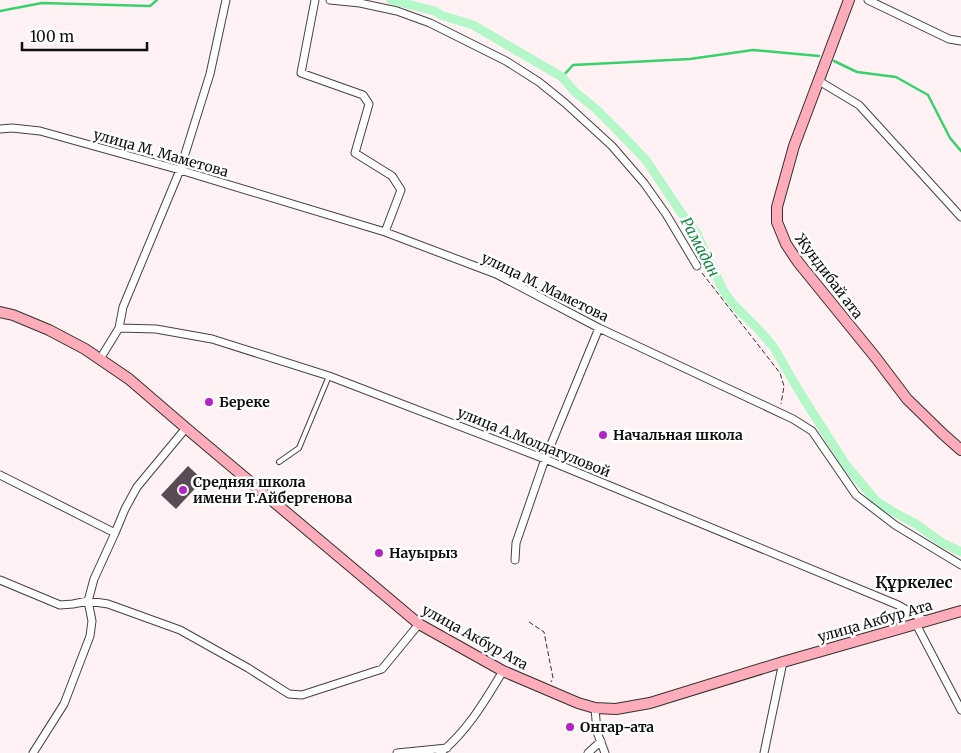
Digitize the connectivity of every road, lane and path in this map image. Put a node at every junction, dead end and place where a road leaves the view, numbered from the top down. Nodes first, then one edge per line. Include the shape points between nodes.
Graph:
1 (226, 0) edge
2 (315, 0) edge
3 (330, 0) edge
4 (849, 0) edge
5 (868, 0) edge
6 (961, 40) edge
7 (819, 81) junction
8 (0, 129) edge
9 (180, 170) junction
10 (961, 217) edge
11 (385, 232) junction
12 (697, 266) joint
13 (0, 312) edge
14 (119, 328) junction
15 (599, 328) junction
16 (100, 359) junction
17 (329, 376) junction
18 (780, 412) junction
19 (186, 428) junction
20 (961, 450) edge
21 (545, 459) junction
22 (279, 462) dead end
23 (0, 476) edge
24 (115, 533) junction
25 (515, 560) dead end
26 (961, 565) edge
27 (0, 580) edge
28 (88, 601) junction
29 (961, 611) edge
30 (926, 621) junction
31 (529, 622) dead end
32 (419, 624) junction
33 (916, 624) junction
34 (783, 662) junction
35 (504, 671) junction
36 (549, 690) junction
37 (595, 708) junction
38 (961, 710) edge
39 (600, 741) junction
40 (447, 748) junction
41 (32, 753) edge
42 (397, 753) edge
43 (440, 753) edge
44 (588, 753) edge
45 (606, 753) edge
46 (764, 753) edge

1 - 9 street via 210,74
2 - 11 street via 301,73 364,95 369,104 355,153 392,176 400,190
3 - 12 street via 360,3 430,24 506,61 539,82 612,146 644,183
4 - 7 main road, Жундибай ата
5 - 6 street via 948,38
7 - 10 street via 859,105
7 - 20 main road, Жундибай ата via 794,146 777,207 777,222 798,262 907,399
8 - 9 street, улица М. Маметова via 40,131
9 - 11 street, улица М. Маметова
9 - 14 street via 123,307
11 - 15 street, улица М. Маметова via 496,274
12 - 18 path via 780,373 784,386
13 - 16 main road, улица Акбур Ата via 49,330
14 - 16 street
14 - 17 street, улица А.Молдагуловой via 156,329 212,339
15 - 18 street, улица М. Маметова
15 - 21 street
16 - 19 main road, улица Акбур Ата via 129,379
17 - 21 street, улица А.Молдагуловой
17 - 22 lane via 299,448
18 - 26 street, улица М. Маметова via 812,431 856,495 895,525
19 - 24 street via 137,487
19 - 32 main road, улица Акбур Ата
21 - 25 street via 516,543
21 - 30 street, улица А.Молдагуловой via 898,605
23 - 24 street
24 - 28 street via 94,579
27 - 28 street via 60,605
28 - 32 street via 108,604 180,630 289,694 302,695 382,669
28 - 41 street via 92,621 90,636 64,704
29 - 30 main road, улица Акбур Ата
30 - 33 main road, улица Акбур Ата
31 - 36 path via 544,632 552,678
32 - 35 main road, улица Акбур Ата
33 - 34 main road, улица Акбур Ата
33 - 38 street
34 - 37 main road, улица Акбур Ата via 650,704 616,709
34 - 46 street
35 - 36 main road, улица Акбур Ата
35 - 40 street via 478,711
36 - 37 main road, улица Акбур Ата
37 - 39 street
39 - 44 street
39 - 45 street
40 - 42 street
40 - 43 street

